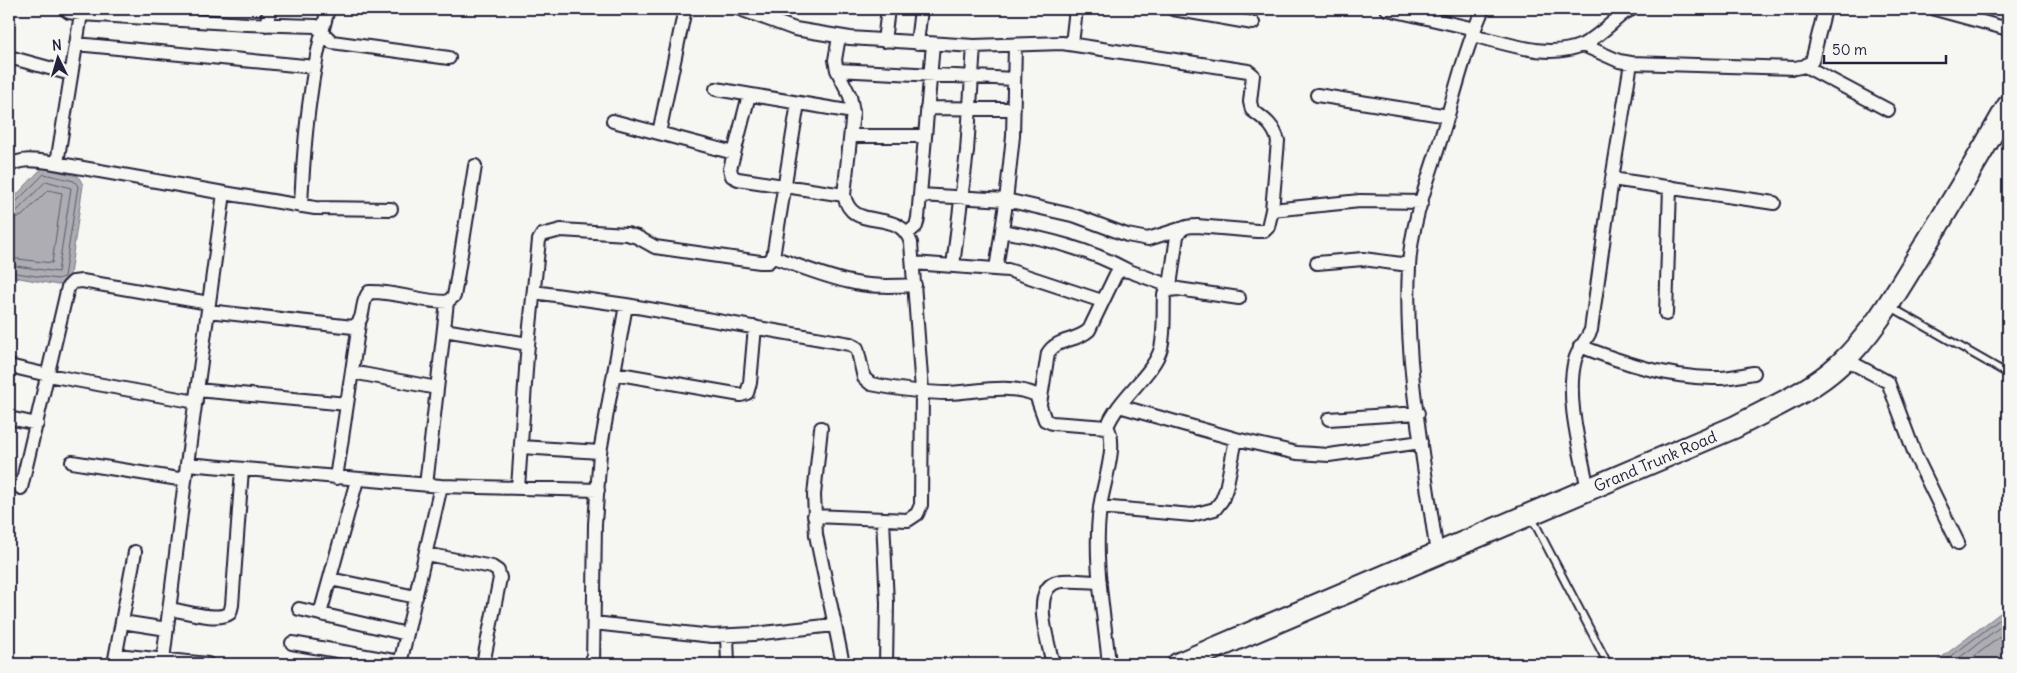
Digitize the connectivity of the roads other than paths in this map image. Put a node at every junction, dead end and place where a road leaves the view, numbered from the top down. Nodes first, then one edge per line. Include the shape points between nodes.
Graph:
1 (65, 9) edge
2 (270, 9) edge
3 (328, 9) edge
4 (685, 9) edge
5 (740, 9) edge
6 (888, 9) edge
7 (921, 9) edge
8 (1076, 9) edge
9 (1173, 9) edge
10 (1387, 9) edge
11 (1483, 9) edge
12 (1632, 9) edge
13 (1825, 9) edge
14 (1935, 9) edge
15 (1406, 11) edge
16 (81, 14) junction
17 (771, 14) edge
18 (1253, 23) dead end
19 (266, 24) junction
20 (2008, 29) edge
21 (322, 31) junction
22 (1474, 32) junction
23 (839, 37) junction
24 (884, 41) junction
25 (917, 43) junction
26 (76, 44) junction
27 (933, 44) junction
28 (1072, 44) junction
29 (1015, 45) junction
30 (1583, 45) junction
31 (974, 46) junction
32 (9, 57) edge
33 (449, 58) dead end
34 (1631, 63) junction
35 (1805, 66) junction
36 (315, 68) junction
37 (837, 70) junction
38 (71, 74) junction
39 (930, 75) junction
40 (972, 77) junction
41 (1014, 79) junction
42 (716, 89) dead end
43 (750, 94) junction
44 (1317, 95) dead end
45 (798, 103) junction
46 (2008, 106) edge
47 (927, 108) junction
48 (971, 109) junction
49 (1014, 109) junction
50 (1888, 110) dead end
51 (853, 112) junction
52 (1448, 116) junction
53 (613, 122) dead end
54 (659, 133) junction
55 (851, 136) junction
56 (925, 136) junction
57 (734, 153) junction
58 (57, 163) junction
59 (9, 166) edge
60 (475, 166) dead end
61 (1612, 179) junction
62 (786, 186) junction
63 (1670, 187) junction
64 (224, 194) junction
65 (844, 195) junction
66 (920, 195) junction
67 (961, 197) junction
68 (1006, 200) junction
69 (1422, 202) junction
70 (1774, 203) dead end
71 (301, 206) junction
72 (391, 209) dead end
73 (1272, 210) junction
74 (1180, 229) junction
75 (1002, 231) junction
76 (908, 233) junction
77 (773, 257) junction
78 (913, 263) junction
79 (1317, 263) dead end
80 (1409, 265) junction
81 (952, 266) junction
82 (996, 269) junction
83 (1130, 271) junction
84 (914, 285) junction
85 (1174, 287) junction
86 (534, 292) junction
87 (1239, 298) dead end
88 (1102, 301) junction
89 (447, 302) junction
90 (626, 305) junction
91 (1888, 305) junction
92 (208, 307) junction
93 (1666, 314) dead end
94 (359, 324) junction
95 (755, 327) junction
96 (444, 330) junction
97 (528, 344) junction
98 (1580, 346) junction
99 (1845, 359) junction
100 (9, 366) edge
101 (2003, 371) dead end
102 (352, 372) junction
103 (1754, 372) dead end
104 (614, 373) junction
105 (48, 375) junction
106 (437, 388) junction
107 (922, 390) junction
108 (196, 396) junction
109 (347, 404) junction
110 (1040, 404) junction
111 (1119, 406) junction
112 (1418, 413) junction
113 (9, 418) edge
114 (1329, 419) dead end
115 (37, 424) junction
116 (1107, 427) junction
117 (821, 428) dead end
118 (1236, 439) junction
119 (1421, 442) junction
120 (521, 447) junction
121 (600, 452) junction
122 (72, 462) dead end
123 (187, 464) junction
124 (242, 469) junction
125 (336, 478) junction
126 (185, 480) junction
127 (357, 480) junction
128 (426, 485) junction
129 (441, 486) junction
130 (21, 488) dead end
131 (518, 488) junction
132 (598, 490) junction
133 (1588, 490) junction
134 (1100, 507) junction
135 (1530, 514) junction
136 (814, 516) junction
137 (883, 520) junction
138 (1958, 542) dead end
139 (135, 552) dead end
140 (426, 554) junction
141 (1437, 554) junction
142 (330, 579) junction
143 (1100, 582) junction
144 (416, 597) junction
145 (170, 609) junction
146 (299, 609) dead end
147 (320, 614) junction
148 (122, 622) junction
149 (594, 623) junction
150 (834, 625) junction
151 (167, 629) junction
152 (407, 634) junction
153 (727, 636) junction
154 (292, 643) dead end
155 (115, 660) edge
156 (164, 660) junction
157 (400, 663) edge
158 (208, 664) edge
159 (483, 664) edge
160 (593, 664) edge
161 (728, 664) edge
162 (844, 664) edge
163 (886, 664) edge
164 (1054, 664) edge
165 (1109, 664) edge
166 (1178, 664) edge
167 (1608, 664) edge

1 - 16 street
2 - 19 street
3 - 21 street
4 - 54 street
5 - 17 street
6 - 24 street
7 - 25 street
8 - 28 street
9 - 18 street
10 - 15 street
11 - 22 street
12 - 30 street
13 - 35 street via 1812,61
14 - 20 street
15 - 22 street
16 - 19 street
16 - 26 street
17 - 23 street via 795,29
19 - 21 street via 316,26
21 - 33 street via 332,42
21 - 36 street
22 - 30 street via 1523,47 1555,51
22 - 52 street
23 - 24 street
23 - 37 street via 835,60
24 - 25 street
25 - 27 street
26 - 36 street
26 - 38 street
27 - 31 street
27 - 39 street
28 - 29 street
28 - 73 street via 1240,69 1253,75 1252,110 1270,123 1278,141
29 - 31 street
29 - 41 street
30 - 34 street
31 - 40 street
32 - 38 street
34 - 35 street
34 - 61 street
35 - 50 street
36 - 71 street via 304,148
37 - 39 street
37 - 51 street via 850,96
38 - 58 street
39 - 40 street
39 - 47 street
40 - 41 street
40 - 48 street
41 - 49 street
42 - 43 street
43 - 45 street
43 - 57 street
44 - 52 street
45 - 51 street
45 - 62 street
46 - 91 main road, Grand Trunk Road
47 - 48 street
47 - 56 street
48 - 49 street
48 - 67 street
49 - 68 street
51 - 55 street
52 - 69 street
53 - 54 street
54 - 57 street
55 - 56 street
55 - 65 street
56 - 66 street
57 - 62 street via 730,169 732,176
58 - 59 street via 28,160 16,161
58 - 64 street
60 - 89 street via 454,296
61 - 63 street
61 - 98 street via 1591,330
62 - 65 street
62 - 77 street
63 - 70 street
63 - 93 street
64 - 71 street
64 - 92 street
65 - 76 street via 850,211 900,226
66 - 67 street
66 - 76 street via 916,226
67 - 68 street
67 - 81 street
68 - 74 street via 1076,216 1137,238 1157,238
68 - 75 street
69 - 73 street via 1360,201
69 - 80 street
71 - 72 street
73 - 74 street via 1268,227 1264,230 1197,226
74 - 85 street
75 - 82 street
75 - 83 street via 1073,246
76 - 78 street
77 - 84 street via 856,284
77 - 86 street via 768,262 760,262 655,247 628,234 561,230 542,235 539,240
78 - 81 street
78 - 84 street
79 - 80 street via 1358,259
80 - 112 street via 1410,340
81 - 82 street
82 - 88 street via 1026,275
83 - 85 street
83 - 88 street via 1121,270 1116,274
84 - 107 street
85 - 87 street
85 - 111 street via 1164,294 1162,341 1156,360
86 - 90 street
86 - 97 street
88 - 110 street via 1083,335 1052,346
89 - 94 street via 369,292
89 - 96 street
90 - 95 street
90 - 104 street
91 - 99 main road, Grand Trunk Road
91 - 101 lane
92 - 94 street via 344,327 353,328
92 - 105 street via 82,281 73,282 65,294
92 - 108 street
94 - 102 street
95 - 104 street via 748,393 741,395
95 - 107 street via 850,344 857,348 864,378 871,384
96 - 97 street
96 - 106 street
97 - 120 street
98 - 103 street via 1624,363 1692,377 1713,378
98 - 133 street via 1572,381 1573,399
99 - 133 main road, Grand Trunk Road via 1810,386 1735,427
99 - 138 street via 1888,382 1916,457
100 - 105 street
102 - 106 street
102 - 109 street
104 - 121 street
105 - 108 street
105 - 115 street
106 - 128 street
107 - 110 street via 946,393 1010,389 1036,395
107 - 137 street via 921,505 917,514 908,520
108 - 109 street
108 - 123 street
109 - 125 street
110 - 116 street via 1045,420 1052,423
111 - 116 street
111 - 118 street
112 - 114 street
112 - 119 street
113 - 115 street
115 - 130 street
116 - 134 street via 1112,445
117 - 136 street
118 - 119 street via 1314,455
118 - 134 street via 1226,490 1215,509 1192,514
119 - 141 street
120 - 121 street
120 - 131 street
121 - 132 street
122 - 126 street
123 - 124 street
123 - 126 street
124 - 125 street
124 - 145 street via 230,614 215,617
125 - 127 street
126 - 145 street
127 - 128 street
127 - 142 street
128 - 129 street
129 - 131 street
129 - 140 street
131 - 132 street
132 - 149 street
133 - 135 main road, Grand Trunk Road
134 - 143 street via 1097,539
135 - 141 main road, Grand Trunk Road
135 - 167 lane
136 - 137 street
136 - 150 street
137 - 163 street
139 - 148 street
140 - 144 street
140 - 159 street via 492,566 498,571 500,578
141 - 166 main road, Grand Trunk Road
142 - 144 street
142 - 147 street
143 - 164 street via 1058,582 1048,587 1042,605
143 - 165 street
144 - 152 street
145 - 151 street
146 - 147 street
147 - 152 street
148 - 151 street
148 - 155 street
149 - 153 street
149 - 160 street
150 - 153 street
150 - 162 street
151 - 156 street
152 - 157 street
153 - 161 street
154 - 157 street
155 - 156 street
156 - 158 street

